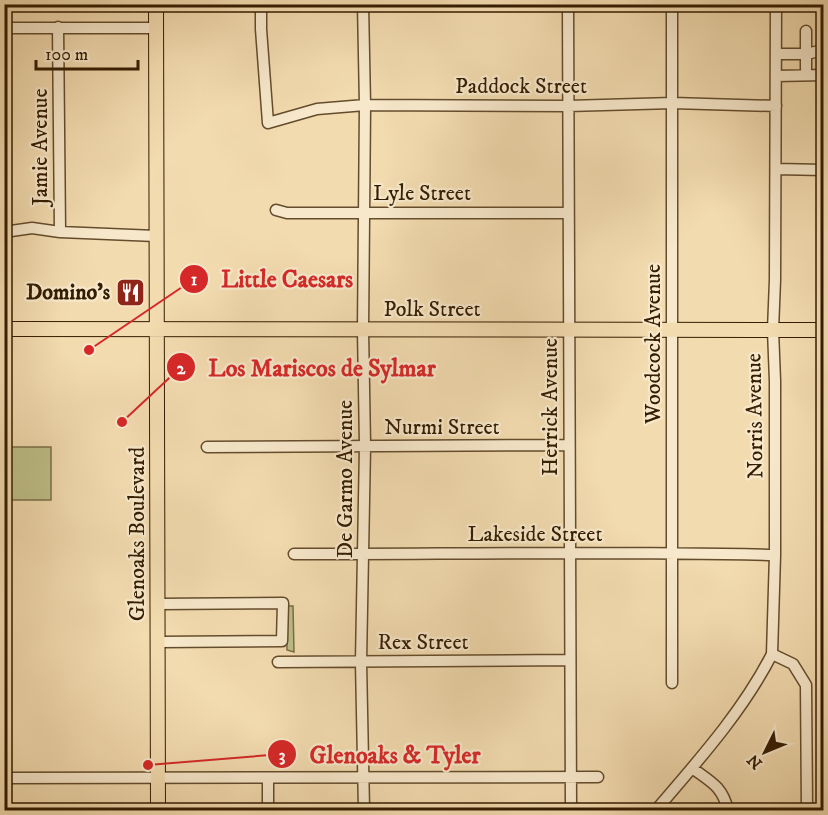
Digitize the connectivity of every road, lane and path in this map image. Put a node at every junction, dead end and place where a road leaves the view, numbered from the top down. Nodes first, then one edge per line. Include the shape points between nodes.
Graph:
1 (156, 4) edge
2 (261, 4) edge
3 (363, 4) edge
4 (568, 4) edge
5 (672, 4) edge
6 (776, 4) edge
7 (58, 27) junction
8 (4, 28) edge
9 (156, 28) junction
10 (806, 31) dead end
11 (824, 50) edge
12 (776, 54) junction
13 (806, 54) junction
14 (806, 69) dead end
15 (824, 75) edge
16 (776, 76) junction
17 (673, 103) junction
18 (365, 105) junction
19 (568, 106) junction
20 (776, 106) junction
21 (776, 169) junction
22 (824, 170) edge
23 (276, 210) dead end
24 (365, 213) junction
25 (568, 213) junction
26 (4, 232) edge
27 (60, 232) junction
28 (156, 236) junction
29 (4, 329) edge
30 (157, 329) junction
31 (569, 329) junction
32 (672, 329) junction
33 (363, 330) junction
34 (773, 330) junction
35 (824, 330) edge
36 (568, 445) junction
37 (365, 446) junction
38 (207, 447) dead end
39 (673, 552) junction
40 (294, 554) dead end
41 (364, 554) junction
42 (569, 554) junction
43 (776, 555) junction
44 (158, 604) junction
45 (159, 642) junction
46 (772, 654) junction
47 (569, 660) junction
48 (278, 662) dead end
49 (361, 662) junction
50 (672, 683) dead end
51 (692, 768) junction
52 (364, 777) junction
53 (571, 777) junction
54 (598, 777) dead end
55 (4, 778) edge
56 (157, 778) junction
57 (267, 778) junction
58 (158, 810) edge
59 (268, 810) edge
60 (364, 810) edge
61 (571, 810) edge
62 (656, 810) edge
63 (728, 810) edge
64 (807, 810) edge

1 - 9 main road, Glenoaks Boulevard
2 - 18 street, Paddock Street via 268,123 317,109
3 - 18 street, De Garmo Avenue
4 - 19 street, Herrick Avenue
5 - 17 street, Woodcock Avenue
6 - 12 street, Norris Avenue
7 - 8 street
7 - 9 street
7 - 27 street, Jamie Avenue
9 - 28 main road, Glenoaks Boulevard
10 - 13 street
11 - 13 street
12 - 13 street
12 - 16 street, Norris Avenue
13 - 14 street
15 - 16 street
16 - 20 street, Norris Avenue
17 - 19 street, Paddock Street
17 - 20 street, Paddock Street
17 - 32 street, Woodcock Avenue
18 - 19 street, Paddock Street
18 - 24 street, De Garmo Avenue
19 - 25 street, Herrick Avenue
20 - 21 street, Norris Avenue
21 - 22 street
21 - 34 street, Norris Avenue
23 - 24 street, Lyle Street
24 - 25 street, Lyle Street
24 - 33 street, De Garmo Avenue
25 - 31 street, Herrick Avenue
26 - 27 street via 32,228
27 - 28 street
28 - 30 main road, Glenoaks Boulevard
29 - 30 main road, Polk Street
30 - 33 main road, Polk Street
30 - 44 main road, Glenoaks Boulevard
31 - 32 main road, Polk Street
31 - 33 main road, Polk Street
31 - 36 street, Herrick Avenue
32 - 34 main road, Polk Street
32 - 39 street, Woodcock Avenue
33 - 37 street, De Garmo Avenue
34 - 35 main road, Polk Street
34 - 43 street, Norris Avenue
36 - 37 street, Nurmi Street
36 - 42 street, Herrick Avenue
37 - 38 street, Nurmi Street
37 - 41 street, De Garmo Avenue
39 - 42 street, Lakeside Street
39 - 43 street, Lakeside Street
39 - 50 street, Woodcock Avenue
40 - 41 street, Lakeside Street
41 - 42 street, Lakeside Street
41 - 49 street, De Garmo Avenue
42 - 47 street, Herrick Avenue
43 - 46 street, Norris Avenue
44 - 45 main road, Glenoaks Boulevard
44 - 45 street via 284,603 282,641
45 - 56 main road, Glenoaks Boulevard
46 - 51 street via 757,683
46 - 64 street via 793,664 806,686
47 - 49 street, Rex Street
47 - 53 street, Herrick Avenue
48 - 49 street, Rex Street
49 - 52 street, De Garmo Avenue
51 - 62 street
51 - 63 street via 724,796
52 - 53 street
52 - 57 street
52 - 60 street, De Garmo Avenue
53 - 54 street
53 - 61 street, Herrick Avenue
55 - 56 street
56 - 57 street
56 - 58 main road, Glenoaks Boulevard
57 - 59 street

